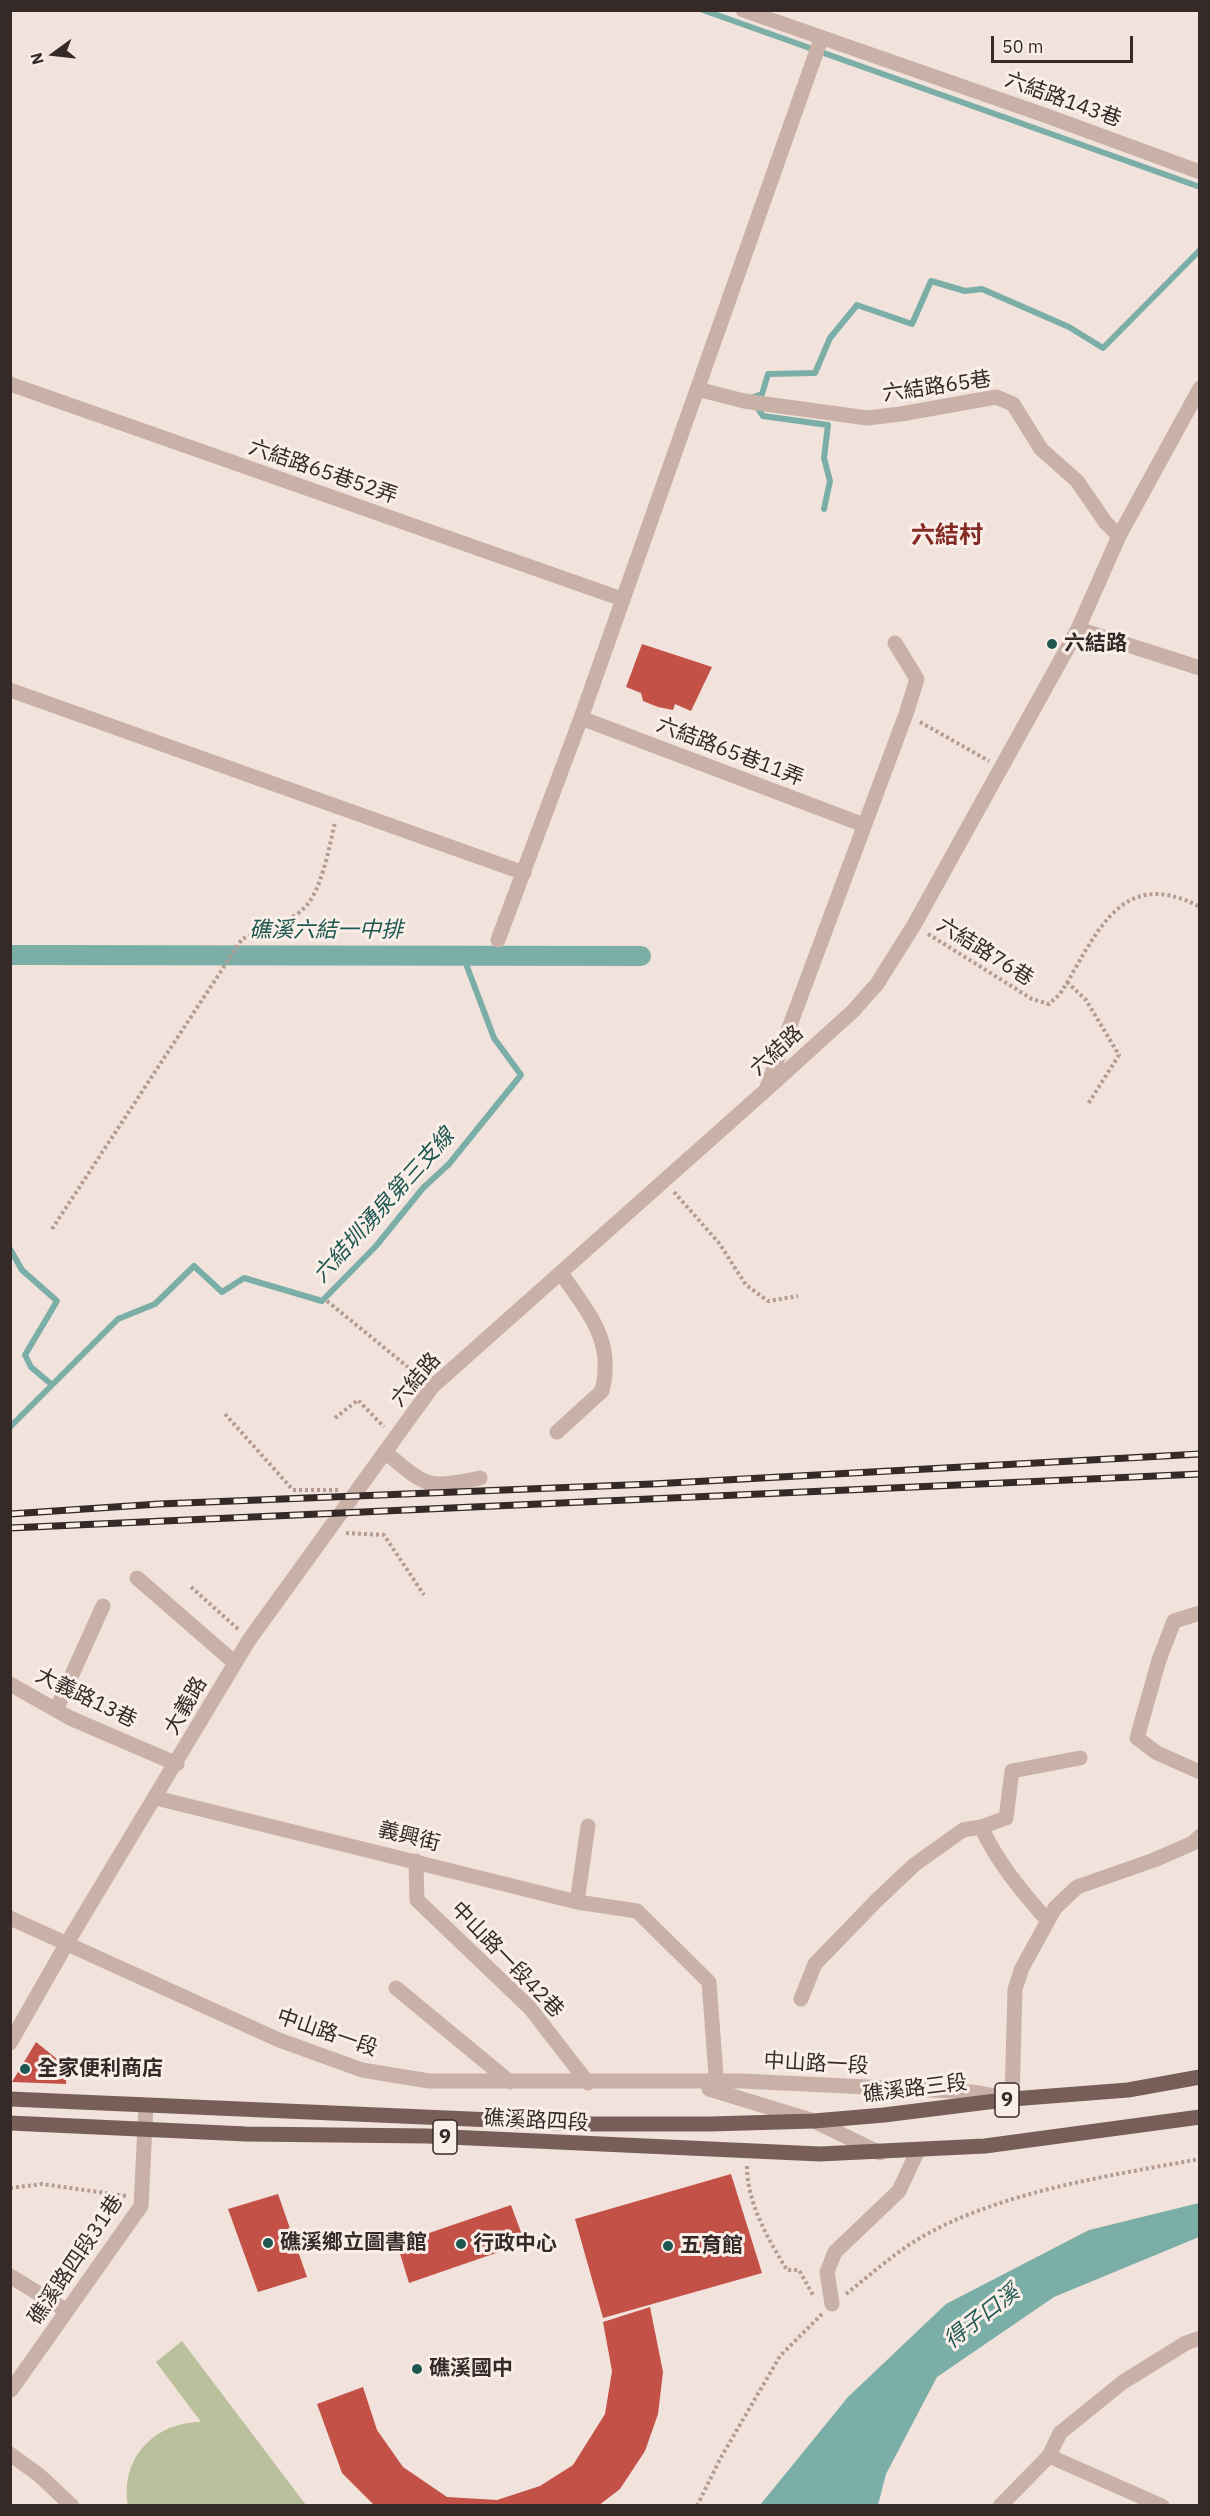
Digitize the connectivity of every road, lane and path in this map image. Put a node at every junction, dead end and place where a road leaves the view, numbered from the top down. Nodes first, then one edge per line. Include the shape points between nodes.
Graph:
1 (743, 10) edge
2 (821, 39) junction
3 (1200, 172) edge
4 (10, 384) edge
5 (1200, 388) edge
6 (697, 389) junction
7 (1119, 536) junction
8 (622, 599) junction
9 (1078, 629) junction
10 (895, 643) dead end
11 (1200, 668) edge
12 (10, 690) edge
13 (906, 714) junction
14 (581, 718) junction
15 (1001, 768) junction
16 (339, 807) junction
17 (864, 825) junction
18 (524, 873) junction
19 (1200, 907) edge
20 (915, 925) junction
21 (498, 940) dead end
22 (1067, 982) junction
23 (766, 1090) junction
24 (1088, 1104) dead end
25 (664, 1181) junction
26 (52, 1229) dead end
27 (561, 1273) junction
28 (798, 1296) dead end
29 (327, 1301) dead end
30 (432, 1387) junction
31 (225, 1414) dead end
32 (335, 1418) dead end
33 (557, 1432) dead end
34 (396, 1438) junction
35 (385, 1452) junction
36 (480, 1478) dead end
37 (355, 1494) junction
38 (328, 1532) junction
39 (137, 1578) dead end
40 (191, 1587) dead end
41 (424, 1595) dead end
42 (103, 1606) dead end
43 (1200, 1613) edge
44 (249, 1640) junction
45 (235, 1663) junction
46 (10, 1684) edge
47 (56, 1710) junction
48 (1080, 1758) dead end
49 (177, 1764) junction
50 (1200, 1772) edge
51 (156, 1798) junction
52 (588, 1826) dead end
53 (981, 1827) junction
54 (1200, 1836) edge
55 (416, 1861) junction
56 (577, 1902) junction
57 (10, 1918) edge
58 (1048, 1921) junction
59 (67, 1943) junction
60 (396, 1988) dead end
61 (801, 1998) dead end
62 (10, 2043) edge
63 (1200, 2077) edge
64 (510, 2082) junction
65 (588, 2083) junction
66 (718, 2086) junction
67 (10, 2099) edge
68 (1012, 2099) junction
69 (146, 2106) junction
70 (1200, 2117) edge
71 (814, 2121) junction
72 (10, 2123) edge
73 (145, 2129) junction
74 (918, 2150) junction
75 (747, 2151) junction
76 (880, 2153) junction
77 (1200, 2158) edge
78 (10, 2188) edge
79 (141, 2198) junction
80 (10, 2276) edge
81 (827, 2309) junction
82 (67, 2311) junction
83 (1200, 2338) edge
84 (11, 2390) edge
85 (10, 2454) edge
86 (1049, 2456) junction
87 (72, 2505) edge
88 (698, 2505) edge
89 (1000, 2505) edge
90 (1162, 2505) edge

1 - 2 street, 六結路143巷
2 - 3 street, 六結路143巷
2 - 6 street
4 - 8 street, 六結路65巷52弄
5 - 7 street, 六結路
6 - 7 street, 六結路65巷 via 744,401 867,418 996,397 1013,404 1041,449 1077,481
6 - 8 street
7 - 9 street, 六結路
8 - 14 street
9 - 11 street
9 - 15 street, 六結路
10 - 13 street via 917,679
12 - 16 street
13 - 15 path
13 - 17 street
14 - 17 street, 六結路65巷11弄
14 - 18 street
15 - 20 street, 六結路
16 - 18 street
16 - 26 path via 328,856 310,902 288,919 242,939
17 - 23 street
18 - 21 street
19 - 22 path, 六結路76巷 via 1166,892 1128,900 1113,909
20 - 22 path, 六結路76巷 via 1032,999 1049,1004
20 - 23 street, 六結路 via 877,984 853,1011
22 - 24 path via 1086,1000 1119,1055
23 - 25 street, 六結路
25 - 27 street, 六結路
25 - 28 path via 719,1243 746,1285 768,1301
27 - 30 street, 六結路
27 - 33 street via 598,1329 606,1355 602,1391
29 - 30 path
30 - 34 street, 六結路
31 - 37 path via 293,1490
32 - 34 path via 358,1400
34 - 35 street, 六結路
35 - 36 street via 420,1480 442,1486
35 - 37 street, 六結路
37 - 38 street, 大義路
38 - 41 path via 384,1535
38 - 44 street, 大義路
39 - 45 street
40 - 44 path
42 - 47 street
43 - 50 street via 1174,1621 1158,1660 1137,1738 1156,1753
44 - 45 street, 大義路
45 - 49 street, 大義路
46 - 47 street, 大義路13巷
47 - 49 street, 大義路13巷
48 - 53 street via 1012,1771 1006,1818
49 - 51 street, 大義路
51 - 55 street, 義興街
51 - 59 street, 大義路
52 - 56 street
53 - 58 street via 1017,1886
53 - 61 street via 963,1830 914,1865 876,1901 815,1964
54 - 58 street via 1154,1860 1077,1887
55 - 56 street, 義興街
55 - 65 street, 中山路一段42巷 via 417,1900 530,2007
56 - 66 street, 義興街 via 637,1911 709,1982
57 - 59 street, 中山路一段
58 - 68 street via 1015,1989
59 - 62 street, 大義路
59 - 64 street, 中山路一段 via 279,2040 362,2070 429,2081
60 - 64 street
63 - 68 main road, 礁溪路三段 / 9 via 1128,2090
64 - 65 street, 中山路一段
65 - 66 street, 中山路一段
66 - 68 street, 中山路一段 via 972,2092
66 - 71 street, 中山路一段
67 - 69 main road, 礁溪路四段 / 9
68 - 71 main road, 礁溪路三段 / 9
69 - 71 main road, 礁溪路四段 / 9 via 585,2124
69 - 73 street, 礁溪路四段31巷
70 - 74 main road, 9 via 985,2146
71 - 76 street, 中山路一段
72 - 73 main road, 礁溪路四段 / 9
73 - 75 main road, 礁溪路四段 / 9 via 427,2136
73 - 79 street, 礁溪路四段31巷
74 - 76 main road, 9
74 - 81 street via 899,2191 835,2253 827,2272
75 - 76 main road, 礁溪路四段 / 9
75 - 81 path via 747,2183 767,2238 787,2270 799,2270
77 - 81 path via 1084,2180 981,2210 915,2241
78 - 79 path via 42,2184
79 - 82 street, 礁溪路四段31巷 via 141,2206
80 - 82 street
81 - 88 path via 780,2356
82 - 84 street, 礁溪路四段31巷
83 - 86 street via 1123,2382 1060,2433
85 - 87 street
86 - 89 street
86 - 90 street

